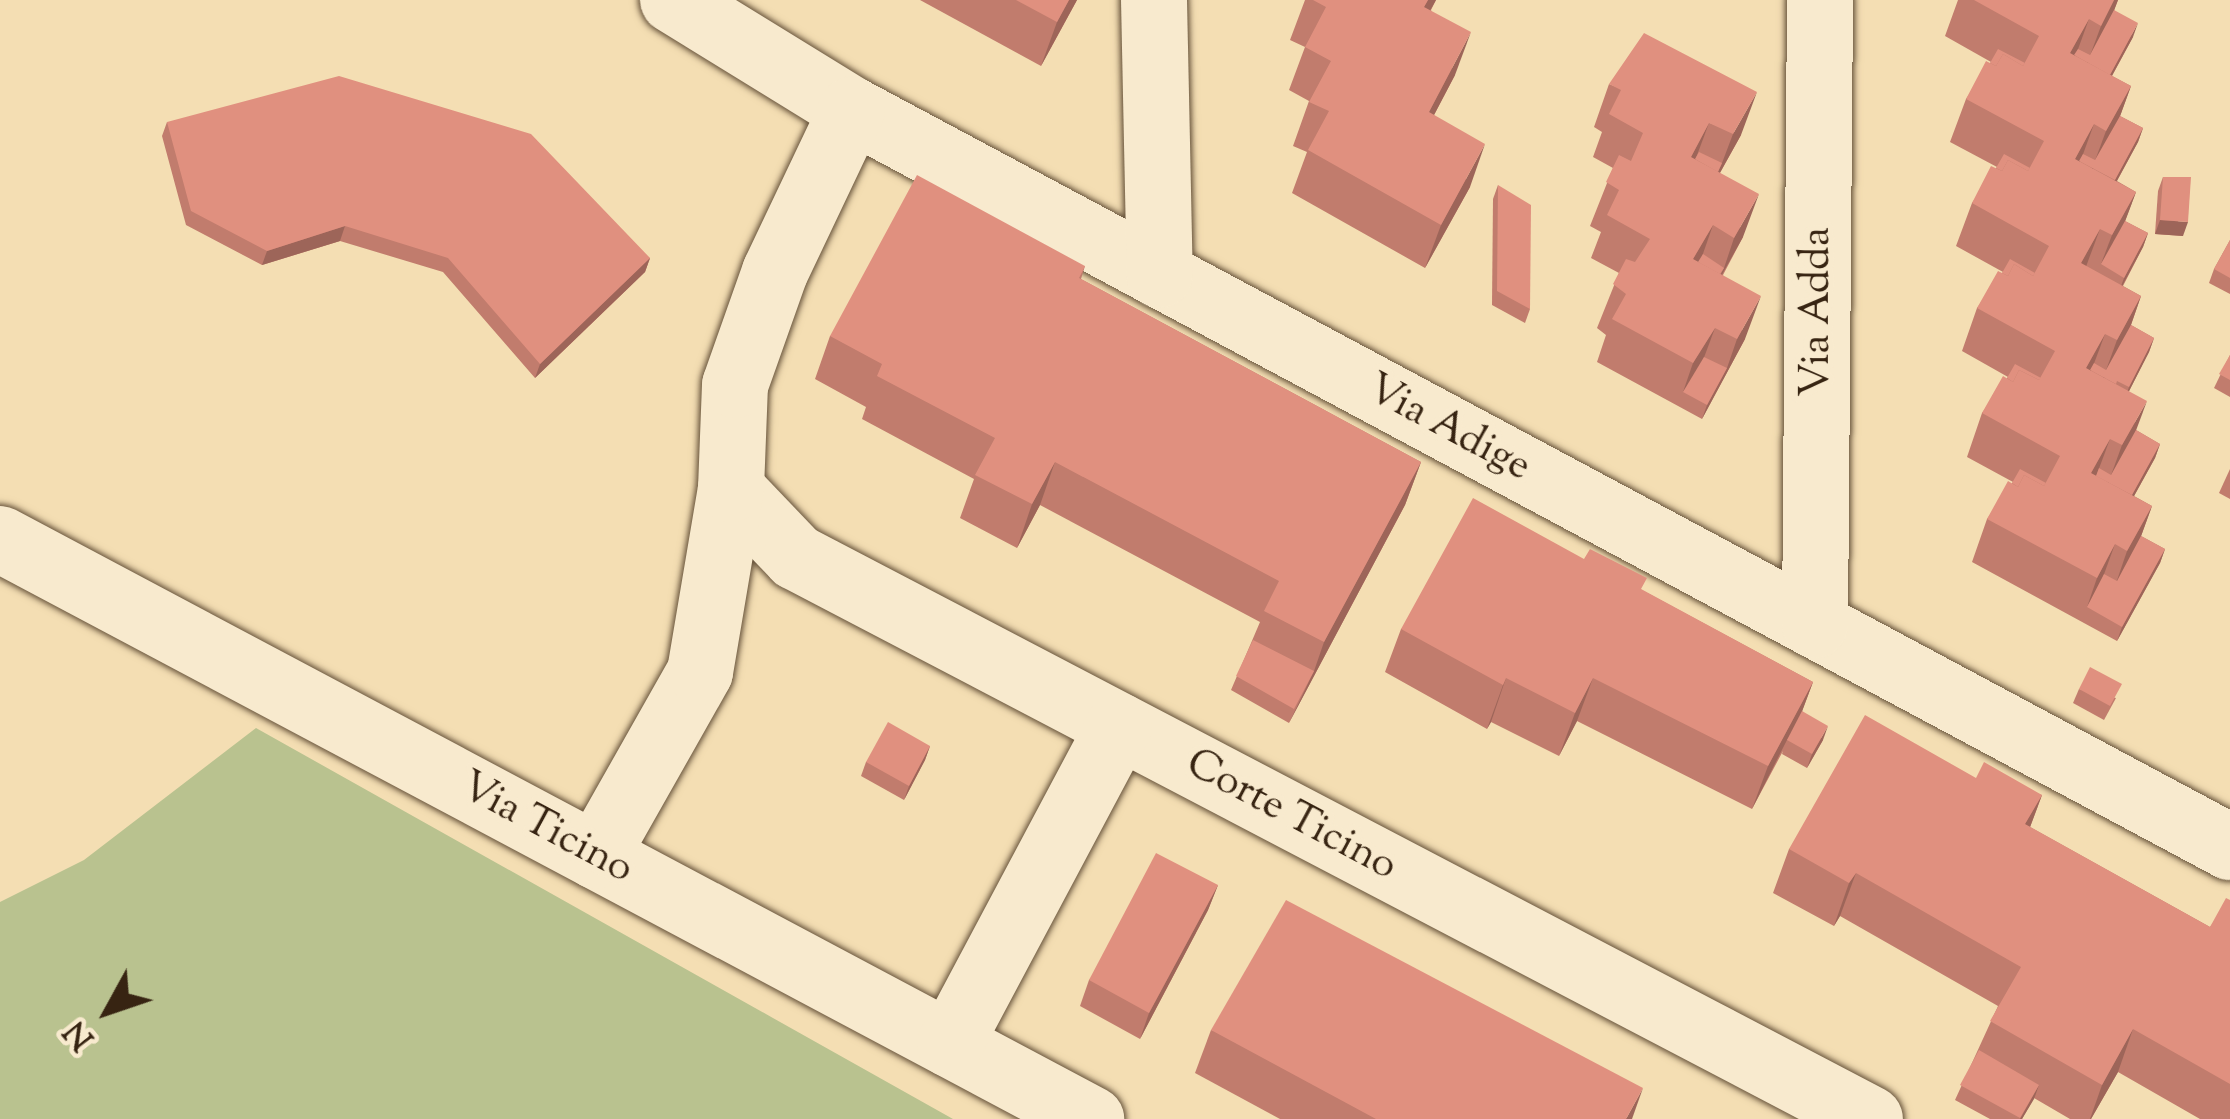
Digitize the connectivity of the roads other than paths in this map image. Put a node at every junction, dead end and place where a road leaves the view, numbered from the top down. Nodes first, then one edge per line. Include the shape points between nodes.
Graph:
1 (673, 0) edge
2 (1154, 0) edge
3 (1820, 0) edge
4 (852, 110) junction
5 (1160, 275) junction
6 (731, 489) junction
7 (0, 539) edge
8 (1815, 625) junction
9 (1119, 726) junction
10 (2230, 848) edge
11 (596, 856) junction
12 (950, 1044) junction
13 (1091, 1119) edge
14 (1870, 1119) edge

1 - 4 street, Via Adige
2 - 5 street
3 - 8 street, Via Adda
4 - 5 street, Via Adige
4 - 6 street via 775,272 735,385
5 - 8 street, Via Adige
6 - 9 street, Corte Ticino via 796,557
6 - 11 street via 700,672
7 - 11 street, Via Ticino
8 - 10 street, Via Adige
9 - 12 street
9 - 14 street, Corte Ticino
11 - 12 street, Via Ticino
12 - 13 street, Via Ticino

